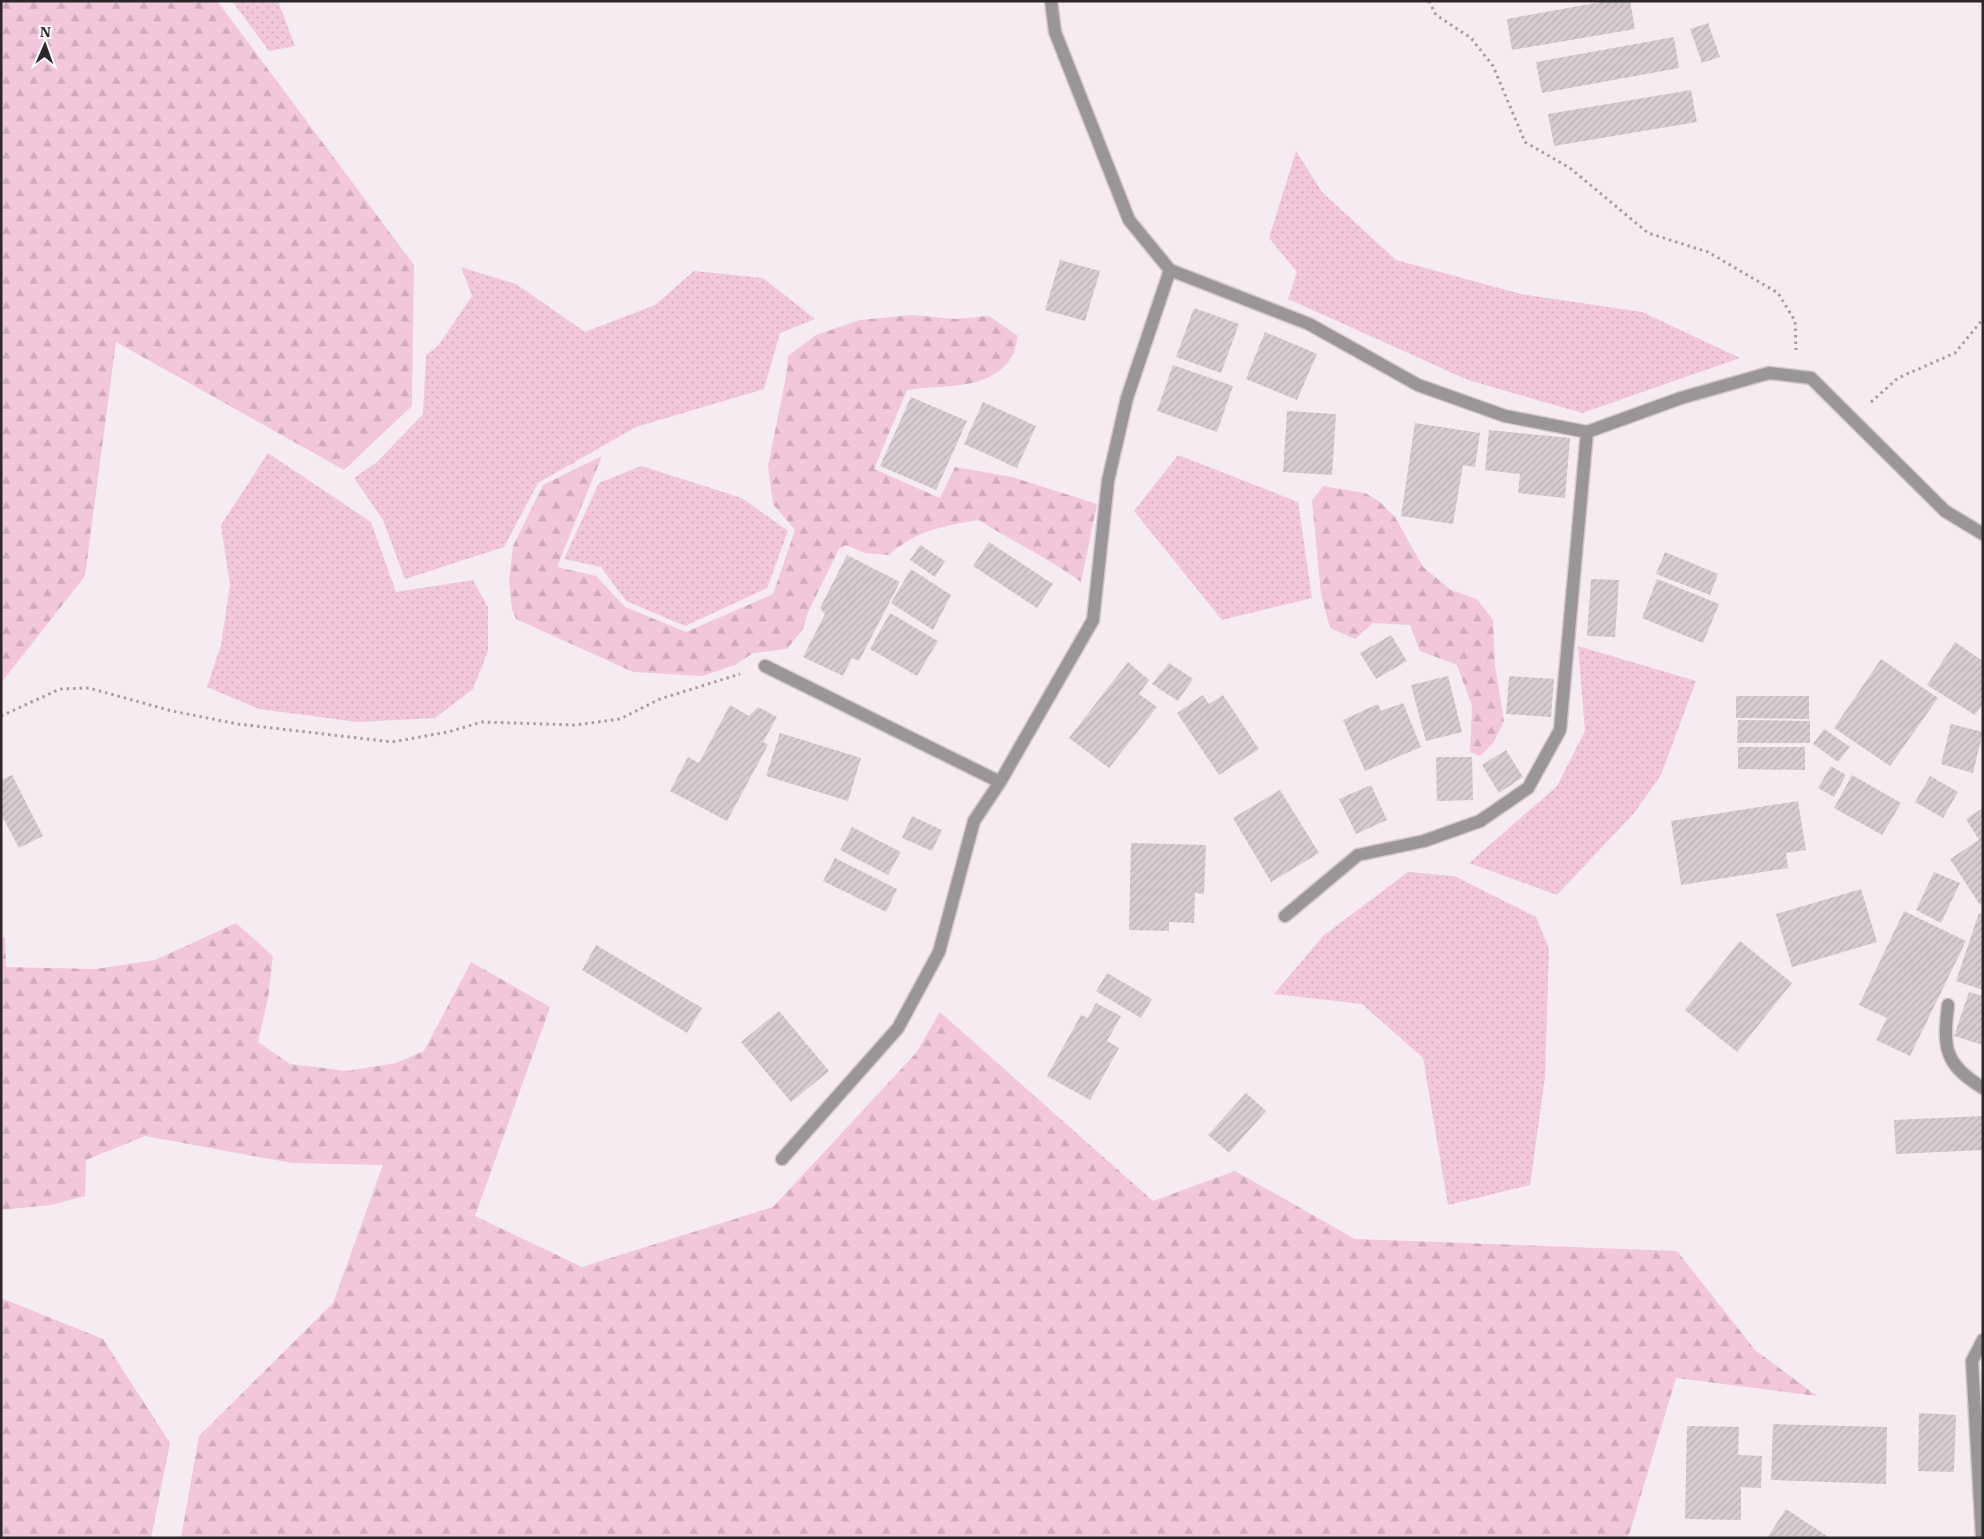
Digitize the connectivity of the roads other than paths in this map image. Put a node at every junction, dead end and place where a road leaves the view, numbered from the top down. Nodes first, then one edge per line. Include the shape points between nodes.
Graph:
1 (1051, 1) edge
2 (1170, 270) junction
3 (1587, 432) junction
4 (1983, 534) edge
5 (765, 666) road end
6 (1000, 782) junction
7 (1285, 916) dead end
8 (1948, 1005) dead end
9 (1983, 1088) edge
10 (782, 1159) dead end
11 (1983, 1340) edge
12 (1982, 1538) edge

1 - 2 street via 1055,32 1129,220
2 - 3 street via 1309,324 1418,385 1505,416
2 - 6 street via 1127,398 1108,481 1093,620
3 - 4 street via 1681,398 1769,373 1811,378 1945,511
3 - 7 street via 1560,730 1528,788 1480,821 1424,841 1358,855
5 - 6 street
6 - 10 street via 974,821 939,952 898,1028
8 - 9 street via 1944,1038 1954,1066 1963,1076
11 - 12 street via 1972,1361

